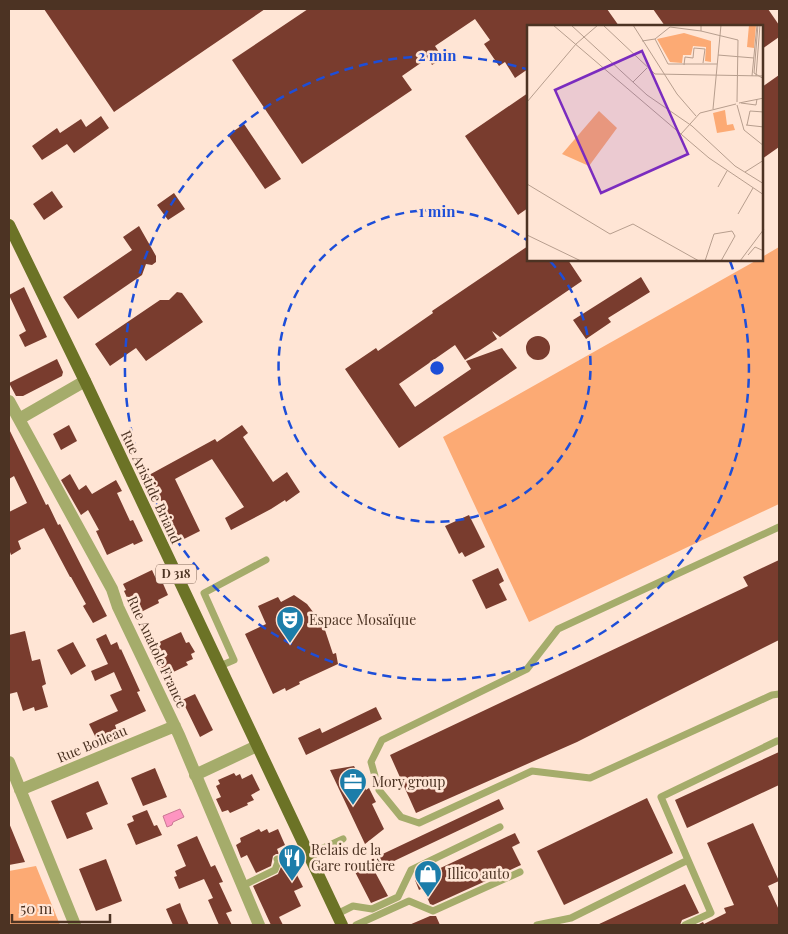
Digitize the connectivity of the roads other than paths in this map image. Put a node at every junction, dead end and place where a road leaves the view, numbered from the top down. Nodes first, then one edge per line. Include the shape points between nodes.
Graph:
1 (9, 224) edge
2 (85, 382) junction
3 (9, 401) edge
4 (19, 419) junction
5 (779, 528) edge
6 (266, 560) dead end
7 (220, 666) junction
8 (779, 694) edge
9 (174, 726) junction
10 (777, 741) dead end
11 (257, 746) junction
12 (9, 762) edge
13 (195, 775) junction
14 (20, 790) junction
15 (500, 827) dead end
16 (343, 839) dead end
17 (308, 855) junction
18 (277, 859) dead end
19 (688, 860) junction
20 (520, 872) dead end
21 (242, 886) junction
22 (339, 920) edge
23 (75, 925) edge
24 (259, 925) edge
25 (356, 925) edge
26 (537, 925) edge
27 (685, 925) edge

1 - 2 main road, Rue Aristide Briand / D 318
2 - 4 street
2 - 7 main road, Rue Aristide Briand / D 318
3 - 4 street, Rue Anatole France
4 - 9 street, Rue Anatole France via 112,588
5 - 8 lane via 558,629 527,670 382,740 371,762 379,790 401,817 419,824 532,771 590,778
6 - 7 lane via 204,593 234,660
7 - 11 main road, Rue Aristide Briand / D 318
9 - 13 street, Rue Anatole France
9 - 14 street, Rue Boileau
10 - 19 lane via 661,797
11 - 13 street
11 - 17 main road, Rue Aristide Briand / D 318
12 - 14 street
13 - 21 street, Rue Anatole France
14 - 23 street
15 - 22 lane via 411,870 398,896 372,909 353,906
16 - 17 lane
17 - 22 main road, Rue Aristide Briand / D 318
18 - 21 lane via 275,870
19 - 26 lane via 571,918
19 - 27 lane via 711,913
20 - 25 lane via 433,911 409,902
21 - 24 street, Rue Anatole France

